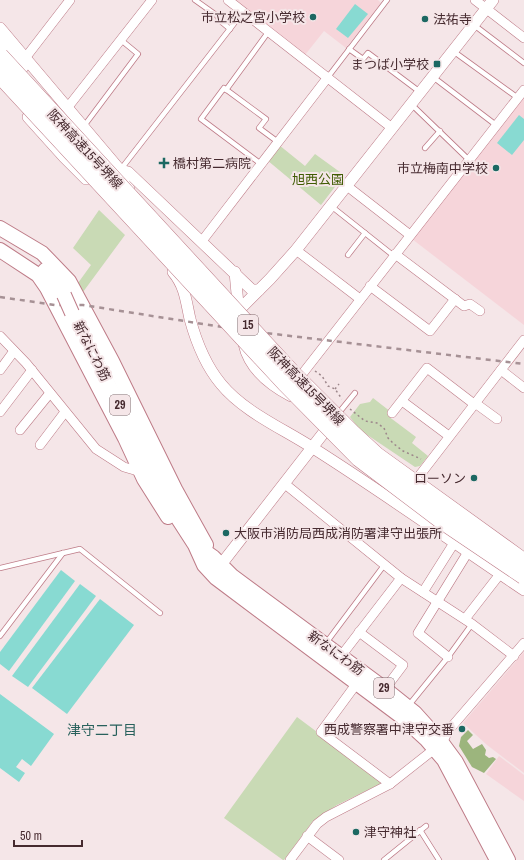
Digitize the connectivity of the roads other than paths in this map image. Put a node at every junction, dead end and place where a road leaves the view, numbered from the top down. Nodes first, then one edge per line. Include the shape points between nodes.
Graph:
1 (70, 0) edge
2 (152, 0) edge
3 (195, 0) edge
4 (228, 0) edge
5 (387, 0) edge
6 (474, 0) edge
7 (490, 4) edge
8 (243, 12) junction
9 (474, 25) junction
10 (0, 28) edge
11 (230, 29) junction
12 (269, 31) junction
13 (523, 34) edge
14 (121, 40) junction
15 (0, 43) edge
16 (349, 49) junction
17 (453, 50) junction
18 (0, 56) edge
19 (26, 57) junction
20 (524, 63) edge
21 (0, 75) edge
22 (328, 77) junction
23 (433, 77) junction
24 (0, 86) edge
25 (226, 90) junction
26 (524, 90) edge
27 (421, 92) junction
28 (518, 98) junction
29 (411, 104) junction
30 (68, 107) junction
31 (496, 125) junction
32 (84, 126) junction
33 (392, 128) junction
34 (440, 131) junction
35 (278, 142) junction
36 (425, 148) dead end
37 (469, 160) junction
38 (261, 164) junction
39 (120, 170) junction
40 (346, 186) junction
41 (102, 194) junction
42 (331, 206) junction
43 (151, 221) junction
44 (0, 228) edge
45 (365, 233) junction
46 (410, 235) junction
47 (0, 240) edge
48 (202, 241) junction
49 (0, 250) edge
50 (296, 250) junction
51 (348, 255) dead end
52 (395, 255) junction
53 (235, 272) junction
54 (370, 286) junction
55 (259, 290) junction
56 (360, 299) junction
57 (454, 299) junction
58 (238, 311) junction
59 (480, 311) dead end
60 (0, 336) edge
61 (524, 340) edge
62 (14, 351) junction
63 (0, 370) edge
64 (32, 370) junction
65 (501, 370) junction
66 (524, 388) edge
67 (50, 393) junction
68 (355, 393) dead end
69 (287, 394) junction
70 (402, 401) junction
71 (475, 403) junction
72 (0, 412) edge
73 (65, 412) junction
74 (392, 413) dead end
75 (335, 419) junction
76 (497, 419) dead end
77 (20, 430) dead end
78 (449, 436) junction
79 (40, 445) dead end
80 (313, 448) junction
81 (141, 472) junction
82 (416, 480) junction
83 (285, 484) junction
84 (454, 543) junction
85 (468, 552) junction
86 (63, 553) junction
87 (524, 556) edge
88 (524, 562) edge
89 (385, 564) junction
90 (213, 566) junction
91 (0, 568) edge
92 (500, 574) junction
93 (524, 576) edge
94 (401, 578) junction
95 (524, 590) edge
96 (423, 592) junction
97 (437, 601) junction
98 (160, 613) dead end
99 (469, 622) junction
100 (359, 632) junction
101 (0, 636) edge
102 (524, 643) edge
103 (325, 644) junction
104 (341, 656) junction
105 (514, 656) junction
106 (448, 657) junction
107 (357, 683) junction
108 (385, 689) junction
109 (408, 707) junction
110 (439, 746) junction
111 (390, 784) junction
112 (426, 826) dead end
113 (420, 830) junction
114 (307, 836) junction
115 (290, 860) edge
116 (339, 860) edge
117 (384, 860) edge
118 (439, 860) edge
119 (497, 860) edge
120 (508, 860) edge

1 - 19 street
2 - 14 street
3 - 11 lane
4 - 8 street
5 - 16 lane
6 - 7 street
7 - 9 street
7 - 13 street
8 - 11 lane
8 - 12 street
9 - 17 street
9 - 20 lane
10 - 19 street
11 - 39 lane
12 - 22 street
12 - 25 lane
14 - 30 street
14 - 32 lane via 138,54
15 - 43 highway, 15, bridge
16 - 22 lane
16 - 27 lane via 363,60 368,53
17 - 23 street
17 - 28 lane
18 - 43 highway, 阪神高速15号堺線 / 15, bridge
19 - 30 street
21 - 93 highway, 阪神高速15号堺線 / 15, bridge via 284,383 359,458 441,520
22 - 33 street
22 - 35 street
23 - 27 street
23 - 31 lane
24 - 41 street via 64,158
25 - 35 lane via 266,119 259,128
25 - 38 lane via 224,88 201,119
26 - 28 street
27 - 29 street
28 - 31 street
29 - 33 street
29 - 34 lane
30 - 32 street
31 - 37 street
32 - 39 street
33 - 40 street
34 - 36 lane
34 - 37 lane
35 - 38 street
37 - 46 street
38 - 48 street
39 - 41 street
39 - 48 street via 128,172
39 - 58 street via 125,185
40 - 42 street
40 - 46 street
41 - 80 street via 180,280 188,299 190,318 199,346 220,384 241,403
42 - 45 lane
42 - 50 street
43 - 88 highway, 阪神高速15号堺線 / 15, bridge via 293,374 377,456
44 - 90 main road via 42,253 69,281 112,361
45 - 51 lane
45 - 52 lane
46 - 52 street
47 - 90 main road, 新なにわ筋 / 29, bridge via 46,272 64,295 175,514 195,545
48 - 53 street
49 - 81 main road via 38,275 47,288
50 - 55 street
50 - 56 street
52 - 54 street
52 - 57 street
53 - 55 street via 252,290
53 - 58 street
54 - 56 street
54 - 57 street via 430,331
55 - 58 street
56 - 69 street
57 - 59 street via 464,306 470,304
58 - 69 street via 245,347 251,362 272,384
60 - 62 street
61 - 65 street
62 - 63 street
62 - 64 street
64 - 67 street
64 - 72 street
65 - 66 street
65 - 71 street
67 - 73 street
67 - 77 street
68 - 75 lane
69 - 75 street
70 - 71 street via 427,368
70 - 74 street
70 - 78 street
71 - 76 street
71 - 78 street
73 - 79 street
73 - 81 street via 96,449 124,467
75 - 80 street
75 - 82 street
78 - 82 street
80 - 83 street
80 - 84 street
81 - 90 main road via 182,539
82 - 87 street
83 - 89 street
83 - 90 street
84 - 85 street
84 - 96 street
85 - 92 street
85 - 97 street
86 - 91 lane
86 - 98 lane via 80,549
86 - 101 lane
89 - 94 street
89 - 103 lane
90 - 103 main road, 新なにわ筋 / 29
90 - 107 main road, 新なにわ筋 / 29
92 - 95 street
92 - 99 street
94 - 96 street
94 - 100 street
96 - 97 street
97 - 99 street
97 - 106 street via 418,633
99 - 105 street
99 - 106 lane
100 - 104 street
100 - 108 street via 403,665
102 - 105 street
103 - 104 main road, 新なにわ筋 / 29
104 - 108 main road, 新なにわ筋 / 29
105 - 110 street via 448,732
106 - 109 lane
107 - 110 main road, 新なにわ筋 / 29
107 - 111 street via 321,732
108 - 109 main road, 新なにわ筋 / 29
109 - 110 main road, 新なにわ筋 / 29
110 - 111 street
110 - 119 main road, 新なにわ筋 / 29
110 - 120 main road, 新なにわ筋 / 29 via 452,755
111 - 114 street via 326,817 316,824
112 - 113 lane
113 - 117 lane
113 - 118 lane
114 - 115 street
114 - 116 street

